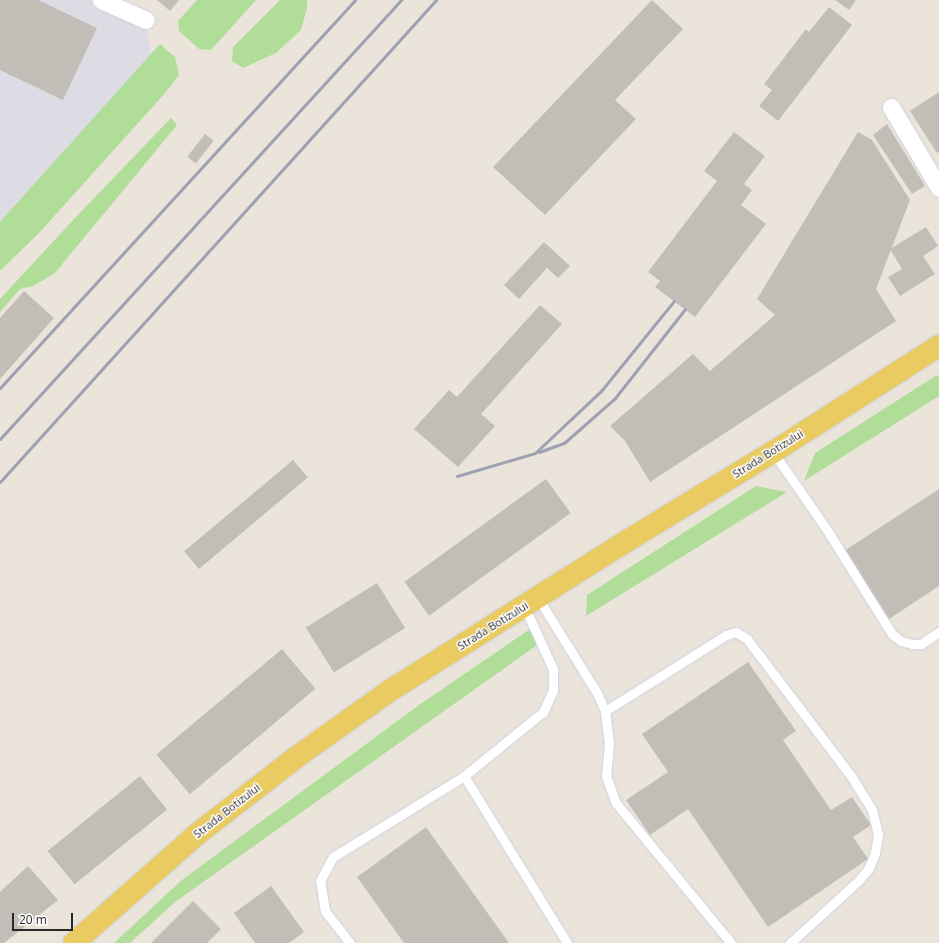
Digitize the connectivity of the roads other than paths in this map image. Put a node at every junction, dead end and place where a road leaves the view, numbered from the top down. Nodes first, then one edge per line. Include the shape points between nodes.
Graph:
1 (101, 0) edge
2 (146, 20) dead end
3 (891, 108) dead end
4 (939, 188) edge
5 (939, 346) edge
6 (773, 452) junction
7 (531, 602) junction
8 (939, 632) edge
9 (605, 711) junction
10 (464, 776) junction
11 (74, 943) edge
12 (350, 943) edge
13 (567, 943) edge
14 (731, 943) edge
15 (790, 943) edge

1 - 2 street
3 - 4 street
5 - 6 main road, Strada Botizului
6 - 7 main road, Strada Botizului
6 - 8 lane via 827,530 892,634 901,641 921,644
7 - 9 lane via 597,693
7 - 10 lane via 553,669 553,691 543,712
7 - 11 main road, Strada Botizului via 391,690 298,756 196,835
9 - 14 lane via 609,743 606,776 616,803
9 - 15 lane via 726,635 736,632 747,639 851,776 872,810 878,834 869,868
10 - 12 lane via 333,857 320,881 325,911
10 - 13 lane

